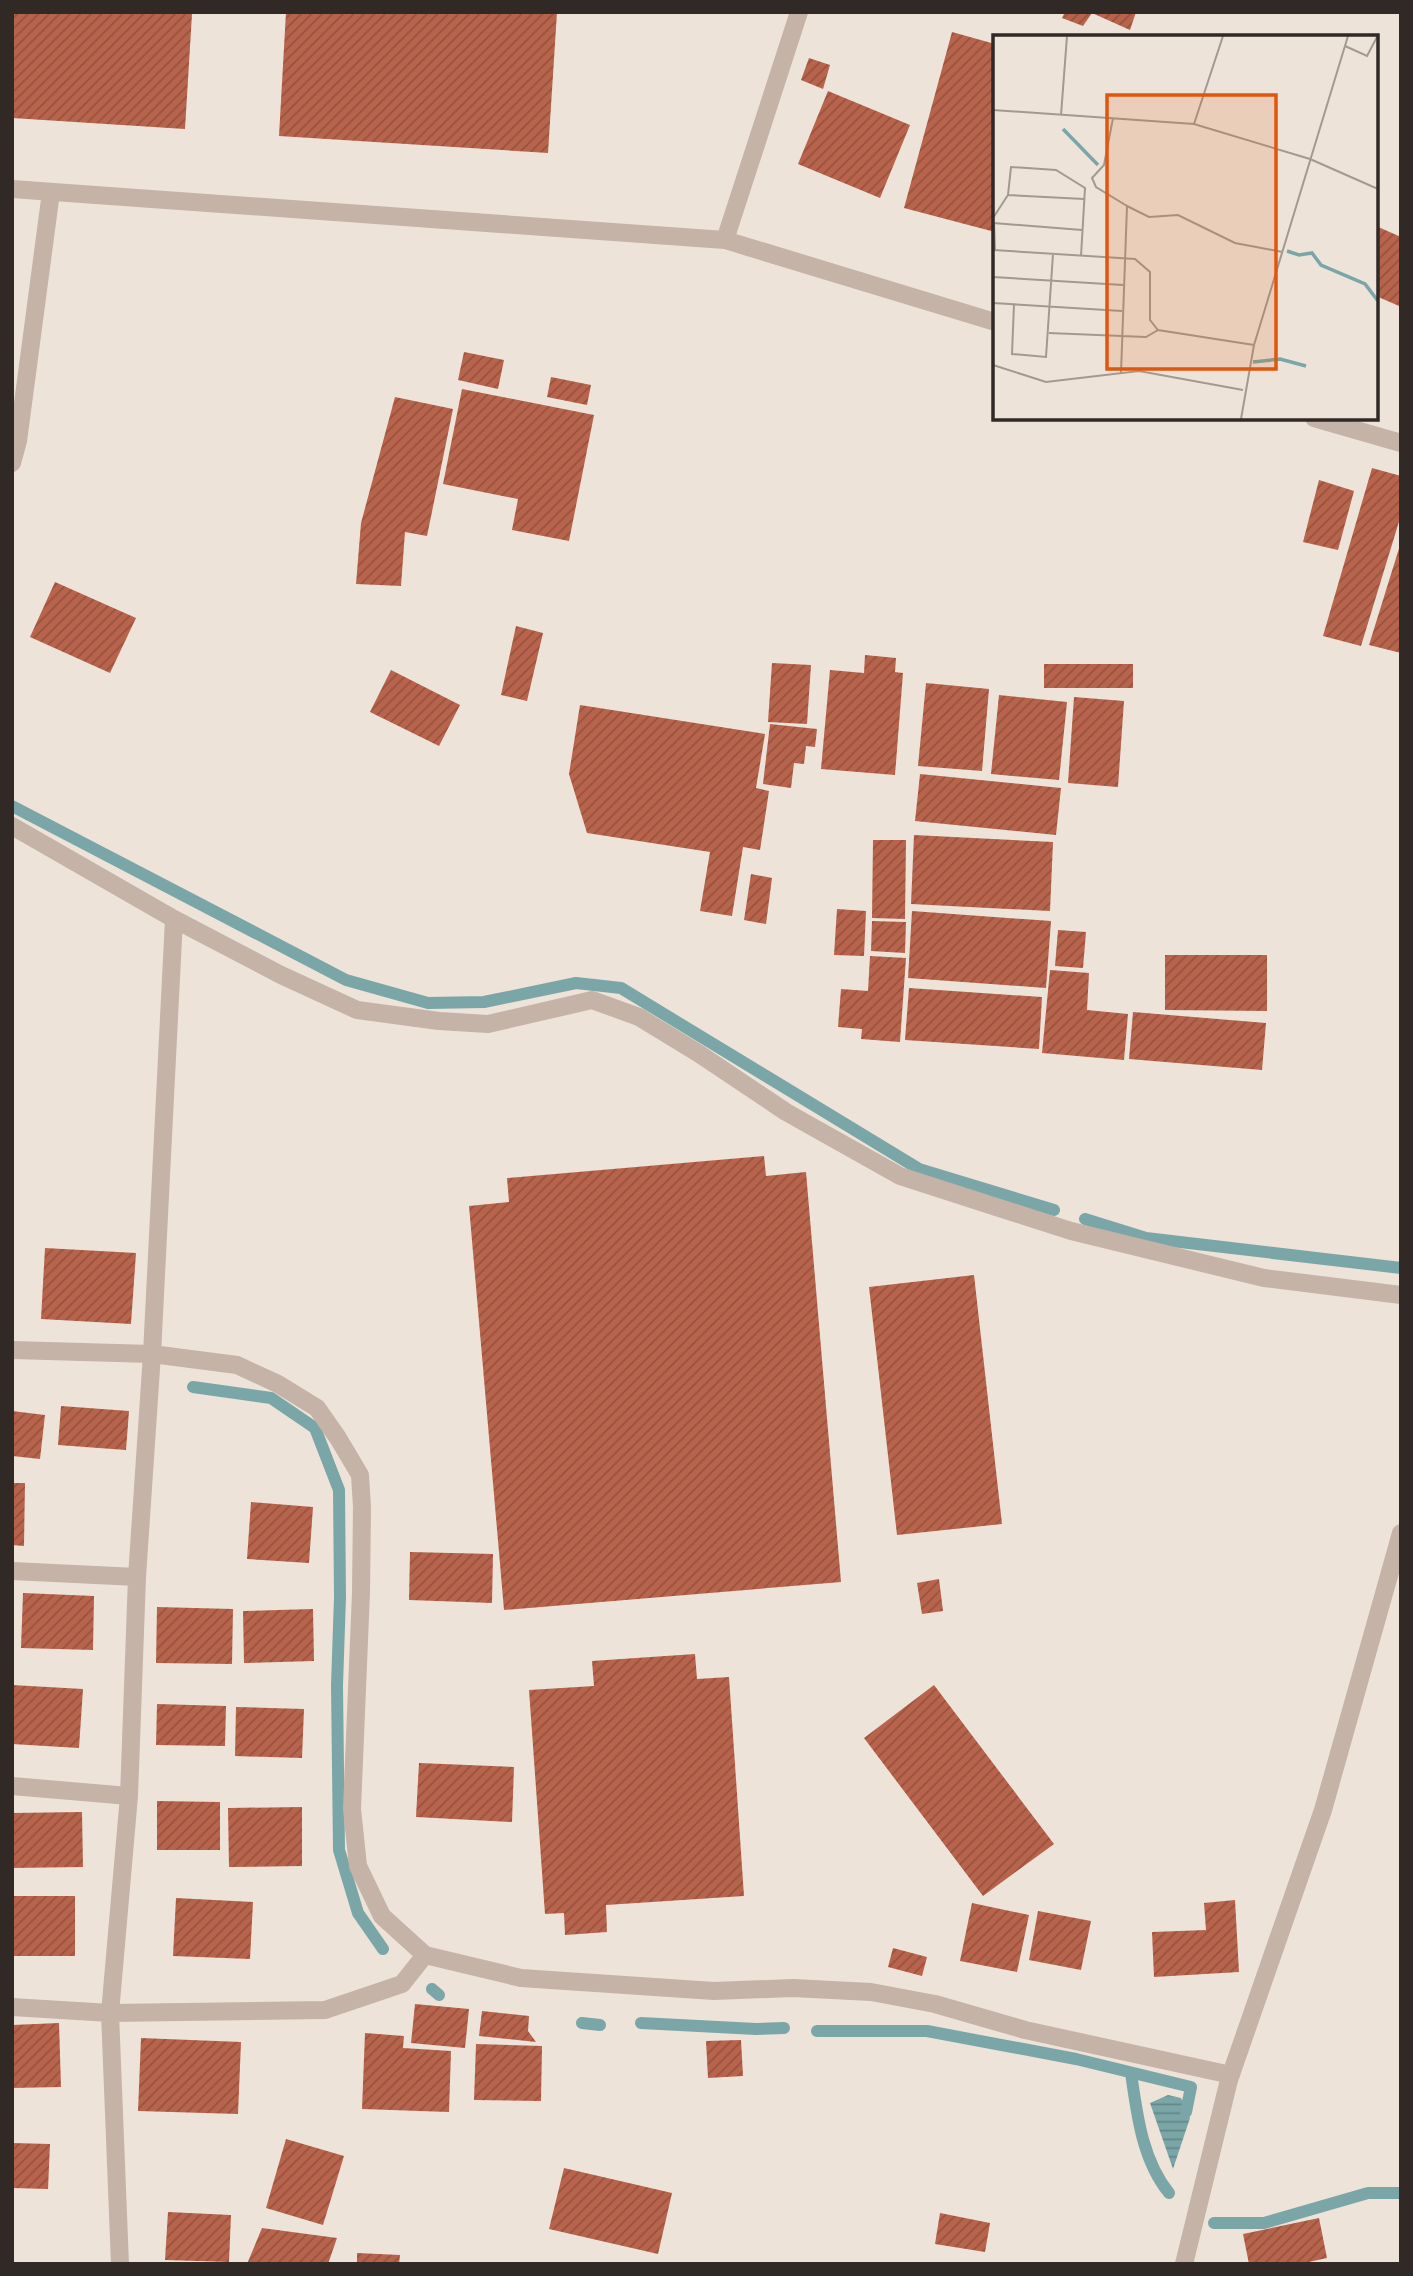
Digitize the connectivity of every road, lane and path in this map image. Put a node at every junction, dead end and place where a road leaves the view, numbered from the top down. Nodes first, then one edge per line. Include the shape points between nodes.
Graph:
1 (799, 12) edge
2 (12, 189) edge
3 (51, 192) junction
4 (725, 240) junction
5 (993, 321) edge
6 (1321, 420) edge
7 (1401, 443) edge
8 (12, 463) edge
9 (12, 826) edge
10 (174, 919) junction
11 (1401, 1295) edge
12 (12, 1350) edge
13 (152, 1354) junction
14 (1401, 1533) edge
15 (12, 1571) edge
16 (137, 1577) junction
17 (12, 1786) edge
18 (129, 1796) junction
19 (425, 1955) junction
20 (12, 2007) edge
21 (110, 2013) junction
22 (1231, 2075) junction
23 (120, 2264) edge
24 (1184, 2264) edge

1 - 4 street
2 - 3 street
3 - 4 street
3 - 8 street
4 - 5 street
6 - 7 street
9 - 10 street
10 - 11 street via 357,1010 488,1024 592,1000 639,1017 786,1112 900,1176 1071,1231 1264,1278
10 - 13 street
12 - 13 street
13 - 16 street
13 - 19 street via 237,1365 278,1384 317,1408 360,1475 361,1593 352,1809 358,1866 382,1916
14 - 22 street via 1323,1810
15 - 16 street
16 - 18 street
17 - 18 street
18 - 21 street
19 - 21 street via 401,1984 325,2010
19 - 22 street via 521,1978 714,1992 793,1988 871,1992
20 - 21 street
21 - 23 street
22 - 24 street

